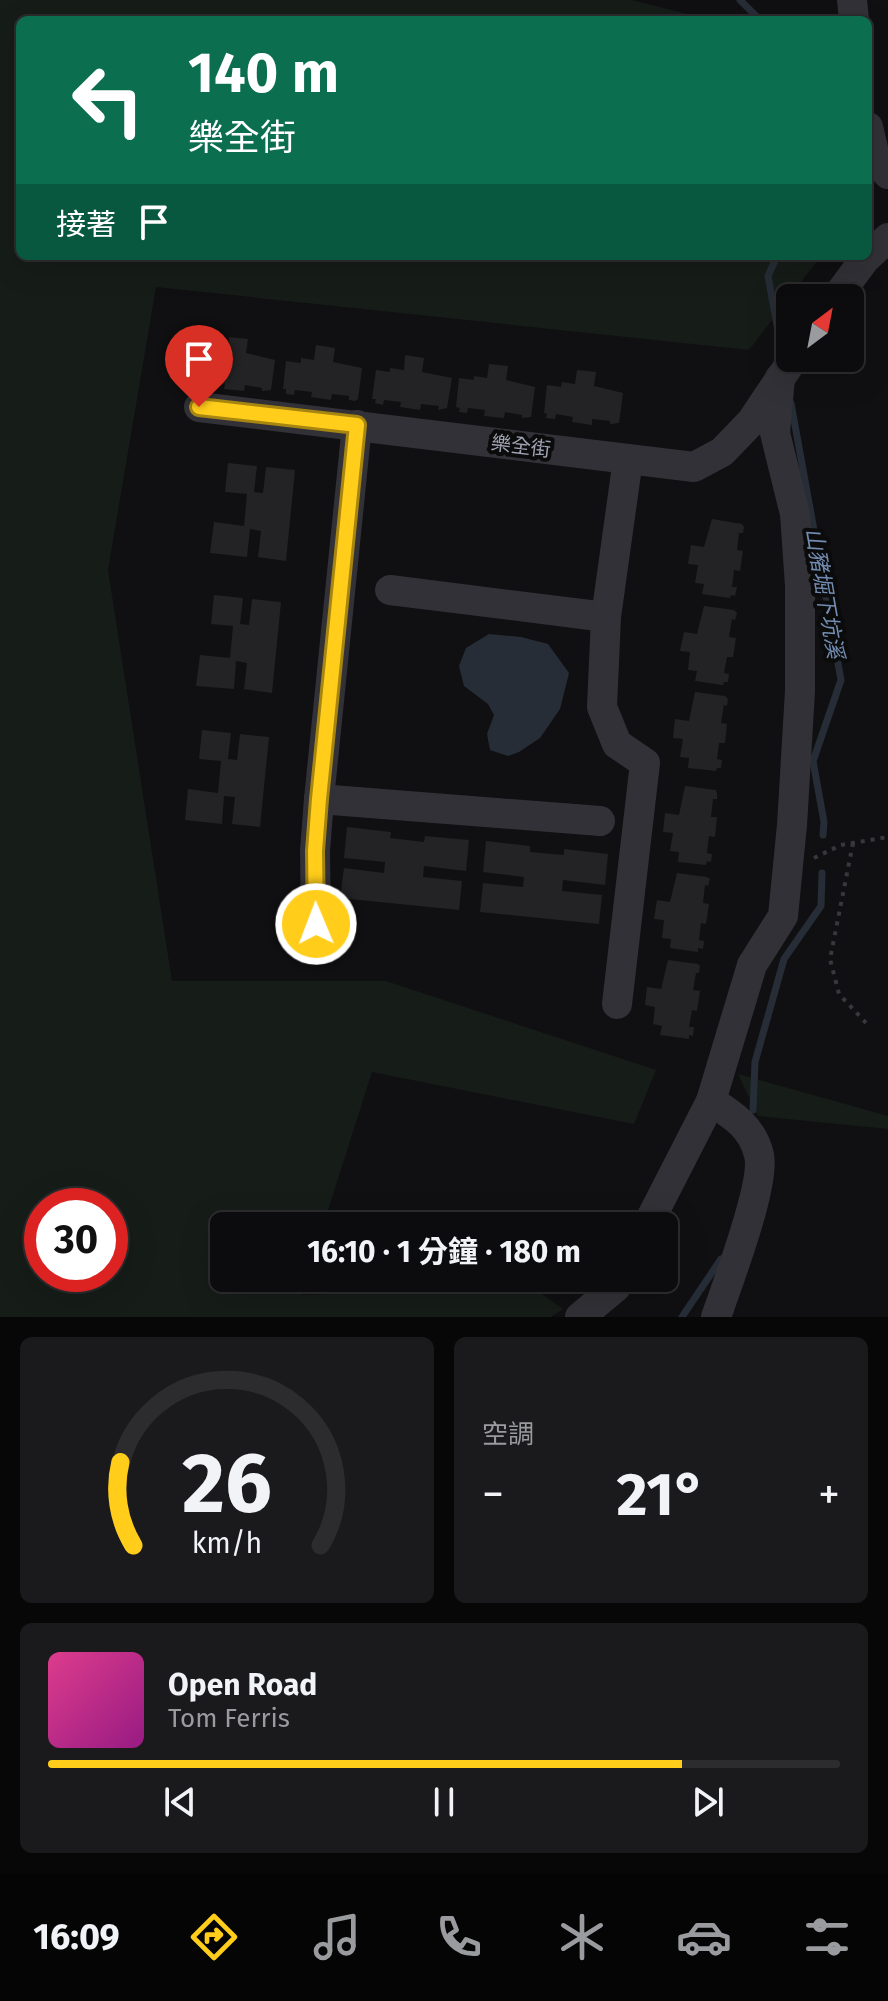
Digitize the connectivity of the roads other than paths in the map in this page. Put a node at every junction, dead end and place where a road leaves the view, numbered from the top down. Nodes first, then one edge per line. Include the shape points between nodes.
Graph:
1 (872, 144) edge
2 (888, 174) edge
3 (888, 238) edge
4 (872, 253) edge
5 (864, 260) edge
6 (846, 284) edge
7 (784, 372) edge
8 (786, 372) edge
9 (199, 407) dead end
10 (357, 425) junction
11 (628, 459) junction
12 (390, 590) dead end
13 (606, 617) junction
14 (319, 799) junction
15 (600, 821) dead end
16 (316, 924) dead end
17 (617, 1004) dead end
18 (711, 1101) junction
19 (654, 1212) edge
20 (610, 1292) edge
21 (580, 1317) edge
22 (716, 1317) edge

1 - 2 street via 876,161
3 - 4 street
5 - 6 street
7 - 11 street, 樂全街 via 751,422 722,452 694,467
8 - 18 street via 775,433 795,514 800,691 783,916 752,965
9 - 10 street, 樂全街
10 - 11 street, 樂全街
10 - 14 street
11 - 13 street
12 - 13 street
13 - 17 street via 602,707 617,744 645,763
14 - 15 street
14 - 16 street
18 - 19 street
18 - 22 street via 739,1119 760,1158 758,1183
20 - 21 street

